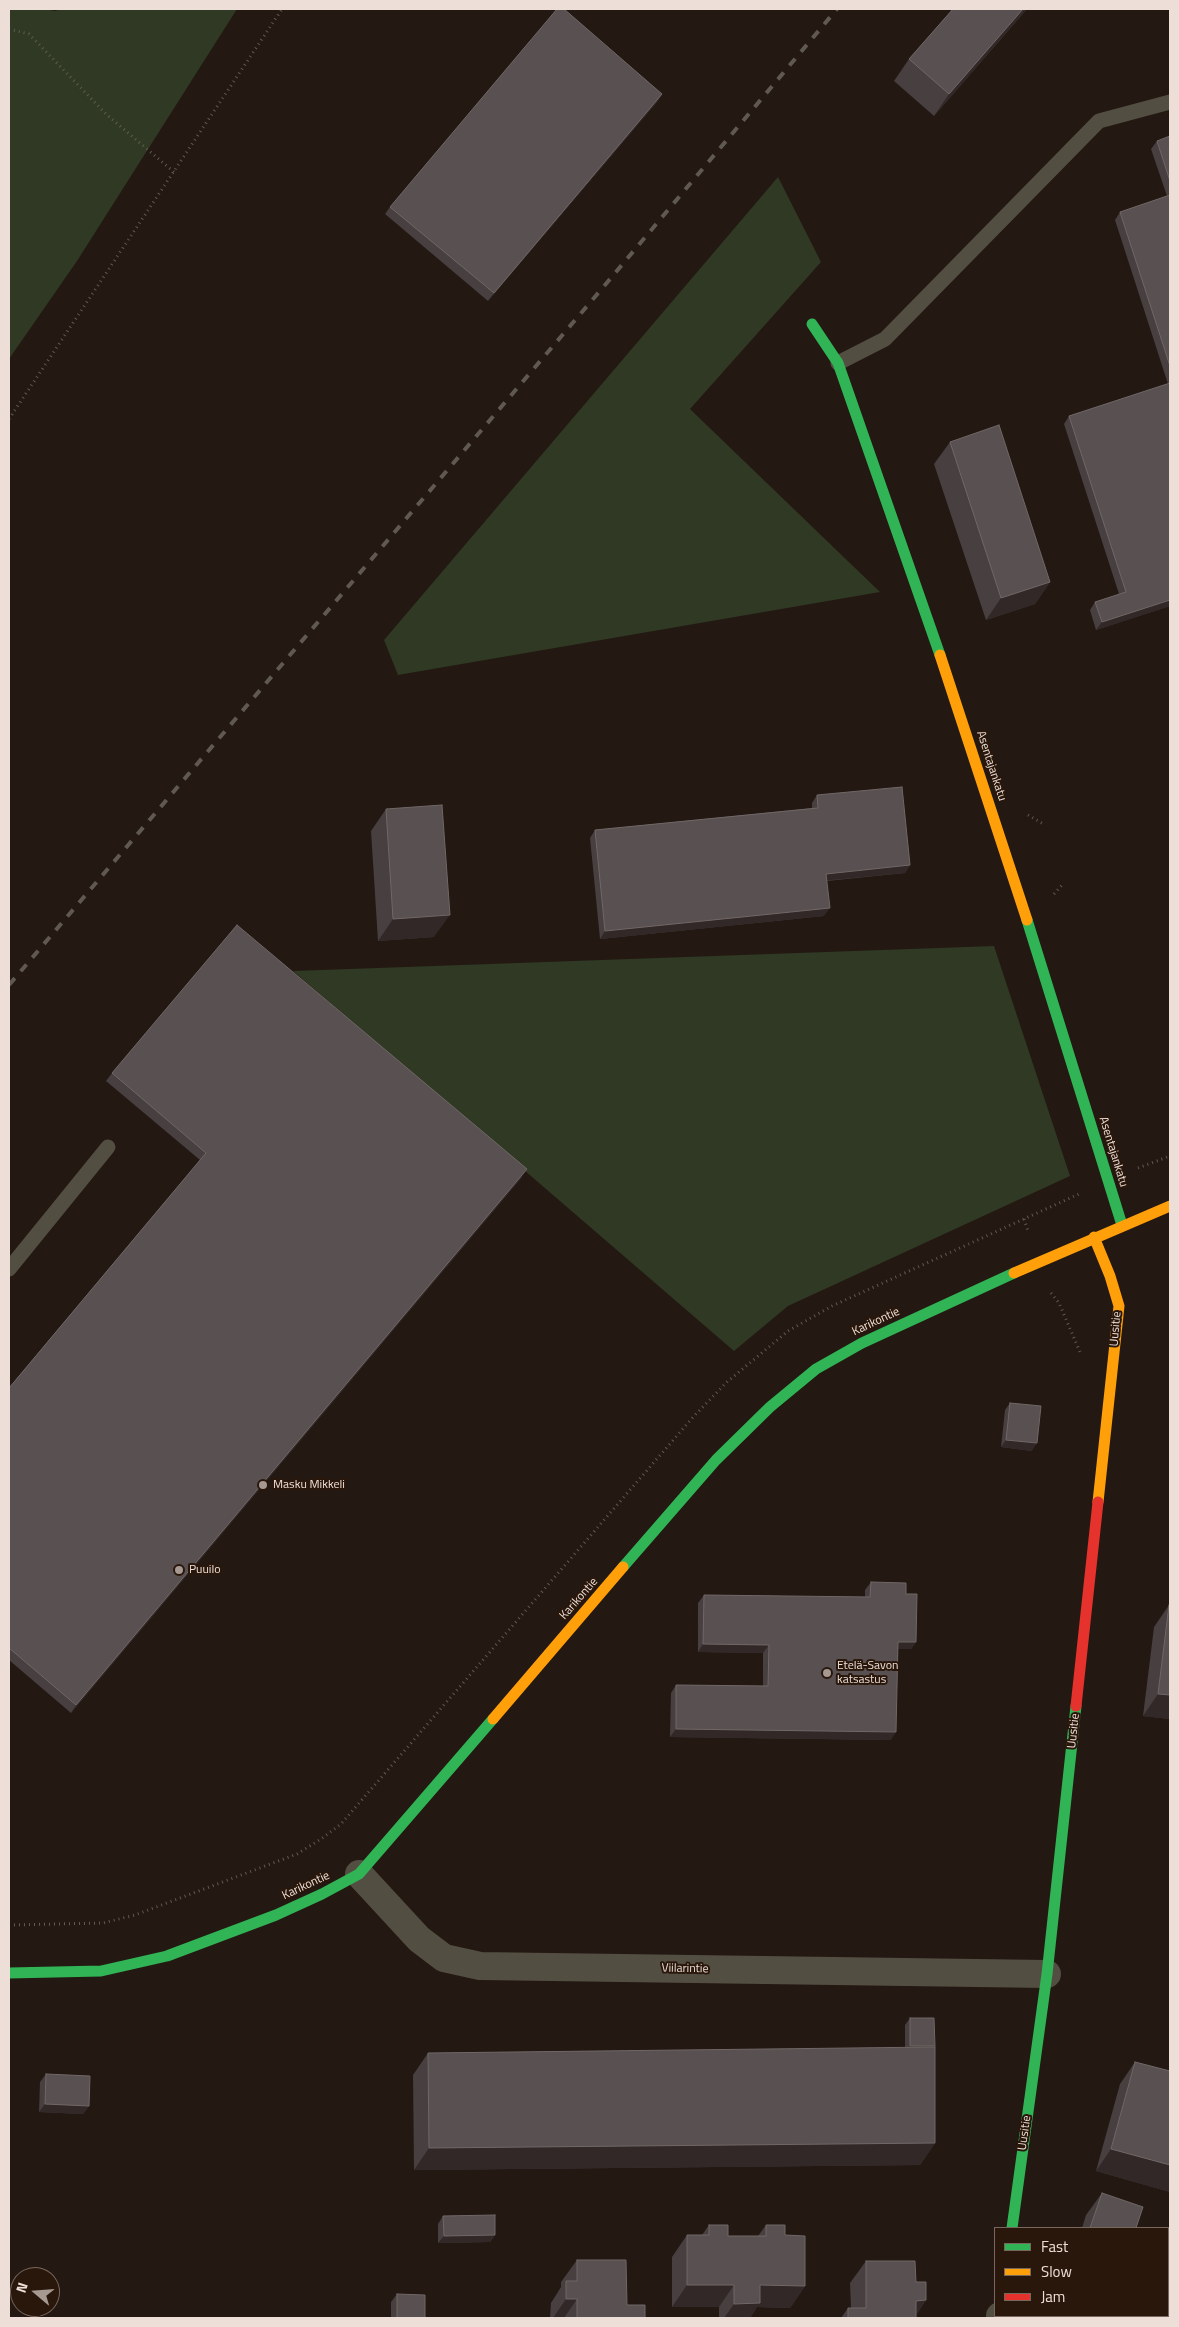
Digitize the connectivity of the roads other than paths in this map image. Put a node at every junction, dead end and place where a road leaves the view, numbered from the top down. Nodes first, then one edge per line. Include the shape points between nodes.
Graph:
1 (1170, 102) edge
2 (812, 324) dead end
3 (838, 363) junction
4 (108, 1147) dead end
5 (1170, 1206) edge
6 (1122, 1225) junction
7 (1094, 1237) junction
8 (9, 1269) edge
9 (359, 1874) junction
10 (9, 1973) edge
11 (1047, 1974) junction
12 (1012, 2227) edge

1 - 3 lane via 1099,121 885,339
2 - 3 street, Asentajankatu
3 - 6 street, Asentajankatu via 925,609 1015,881
4 - 8 lane
5 - 6 street, Karikontie
6 - 7 street, Karikontie
7 - 9 street, Karikontie via 862,1343 816,1369 770,1407 716,1460
7 - 11 street, Uusitie via 1119,1306
9 - 10 street, Karikontie via 276,1915 168,1956 101,1971
9 - 11 street, Viilarintie via 419,1939 444,1958 480,1966
11 - 12 street, Uusitie

